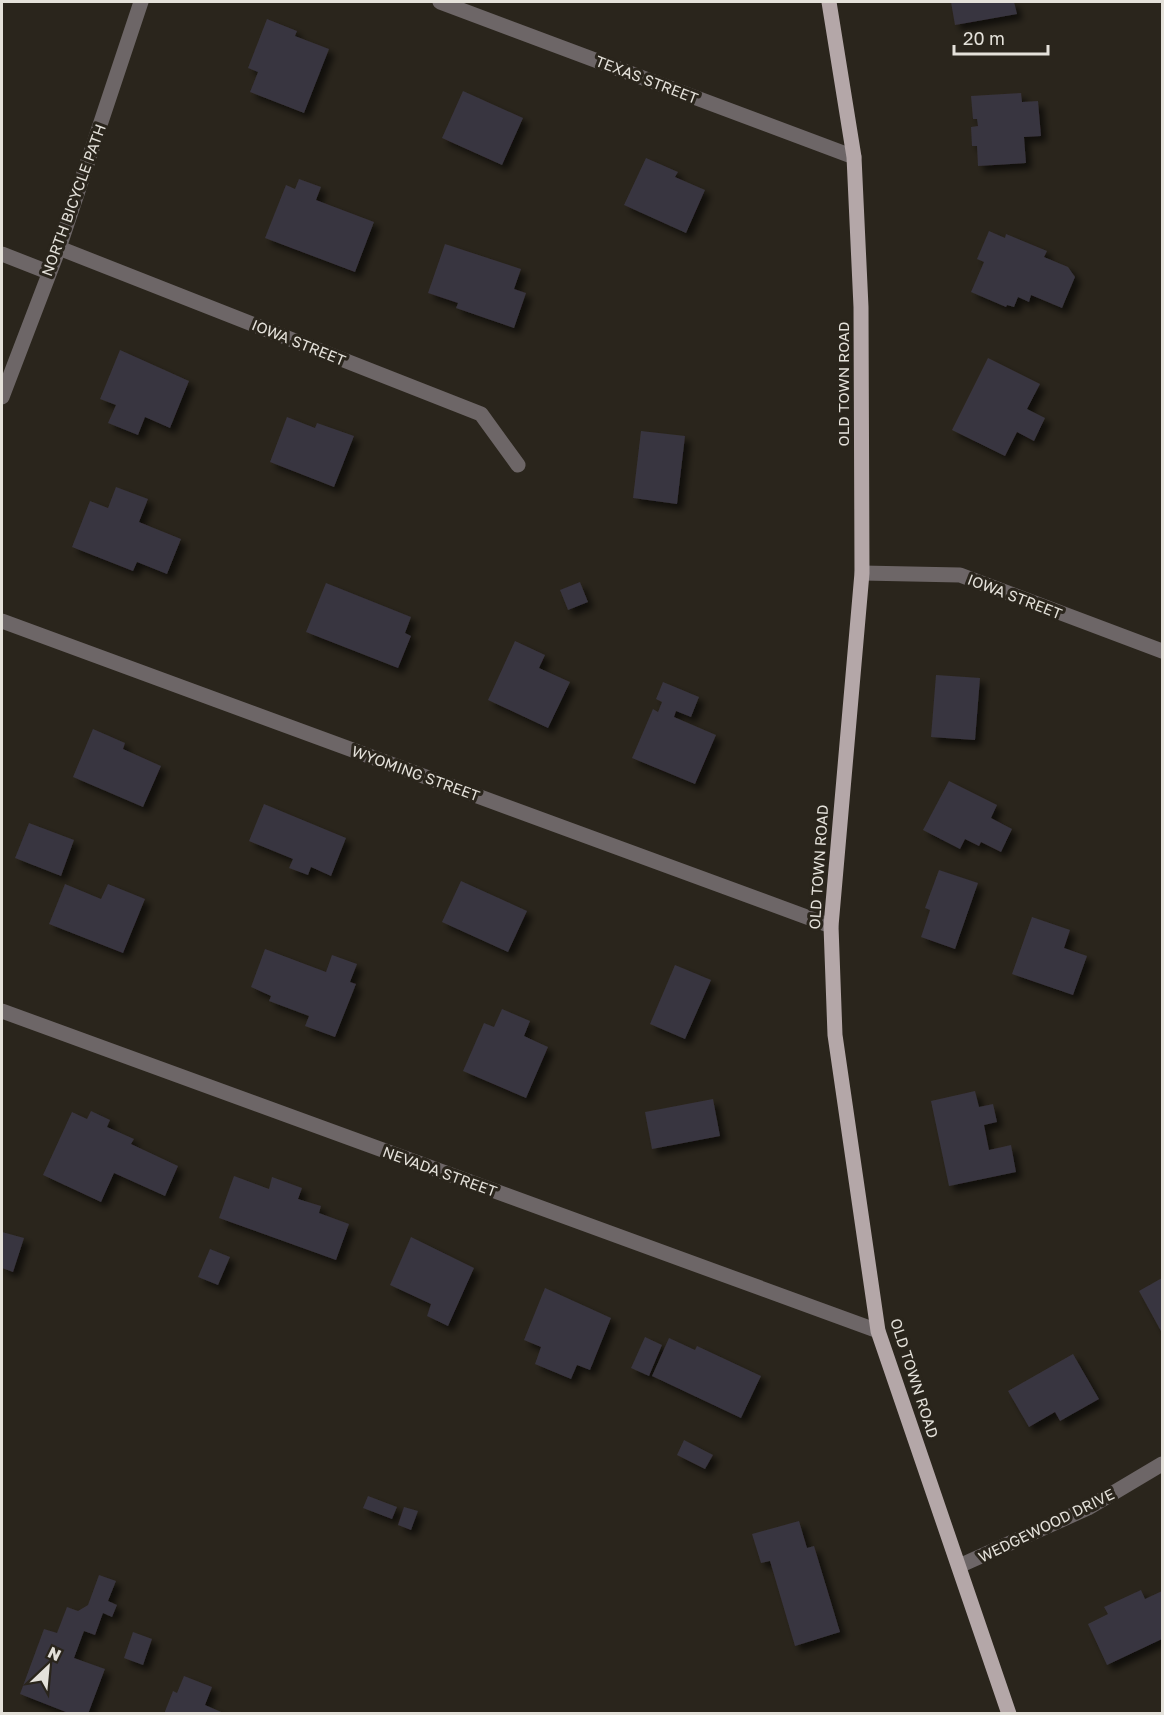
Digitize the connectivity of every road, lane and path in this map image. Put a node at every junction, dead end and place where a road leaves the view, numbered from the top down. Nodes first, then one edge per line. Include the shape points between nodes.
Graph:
1 (141, 2) edge
2 (440, 2) edge
3 (829, 2) edge
4 (854, 157) junction
5 (60, 248) junction
6 (2, 254) edge
7 (48, 272) junction
8 (2, 397) edge
9 (518, 465) dead end
10 (862, 573) junction
11 (2, 621) edge
12 (1162, 651) edge
13 (831, 926) junction
14 (2, 1011) edge
15 (878, 1331) junction
16 (1162, 1464) edge
17 (960, 1566) junction
18 (1009, 1713) edge

1 - 5 street, NORTH BICYCLE PATH
2 - 4 street, TEXAS STREET
3 - 4 main road, OLD TOWN ROAD
4 - 10 main road, OLD TOWN ROAD via 861,308
5 - 7 street, NORTH BICYCLE PATH
5 - 9 street, IOWA STREET via 481,414
6 - 7 street
7 - 8 street, NORTH BICYCLE PATH
10 - 12 street, IOWA STREET via 960,575
10 - 13 main road, OLD TOWN ROAD
11 - 13 street, WYOMING STREET
13 - 15 main road, OLD TOWN ROAD via 835,1035
14 - 15 street, NEVADA STREET
15 - 17 main road, OLD TOWN ROAD
16 - 17 street, WEDGEWOOD DRIVE via 1088,1508
17 - 18 main road, OLD TOWN ROAD

